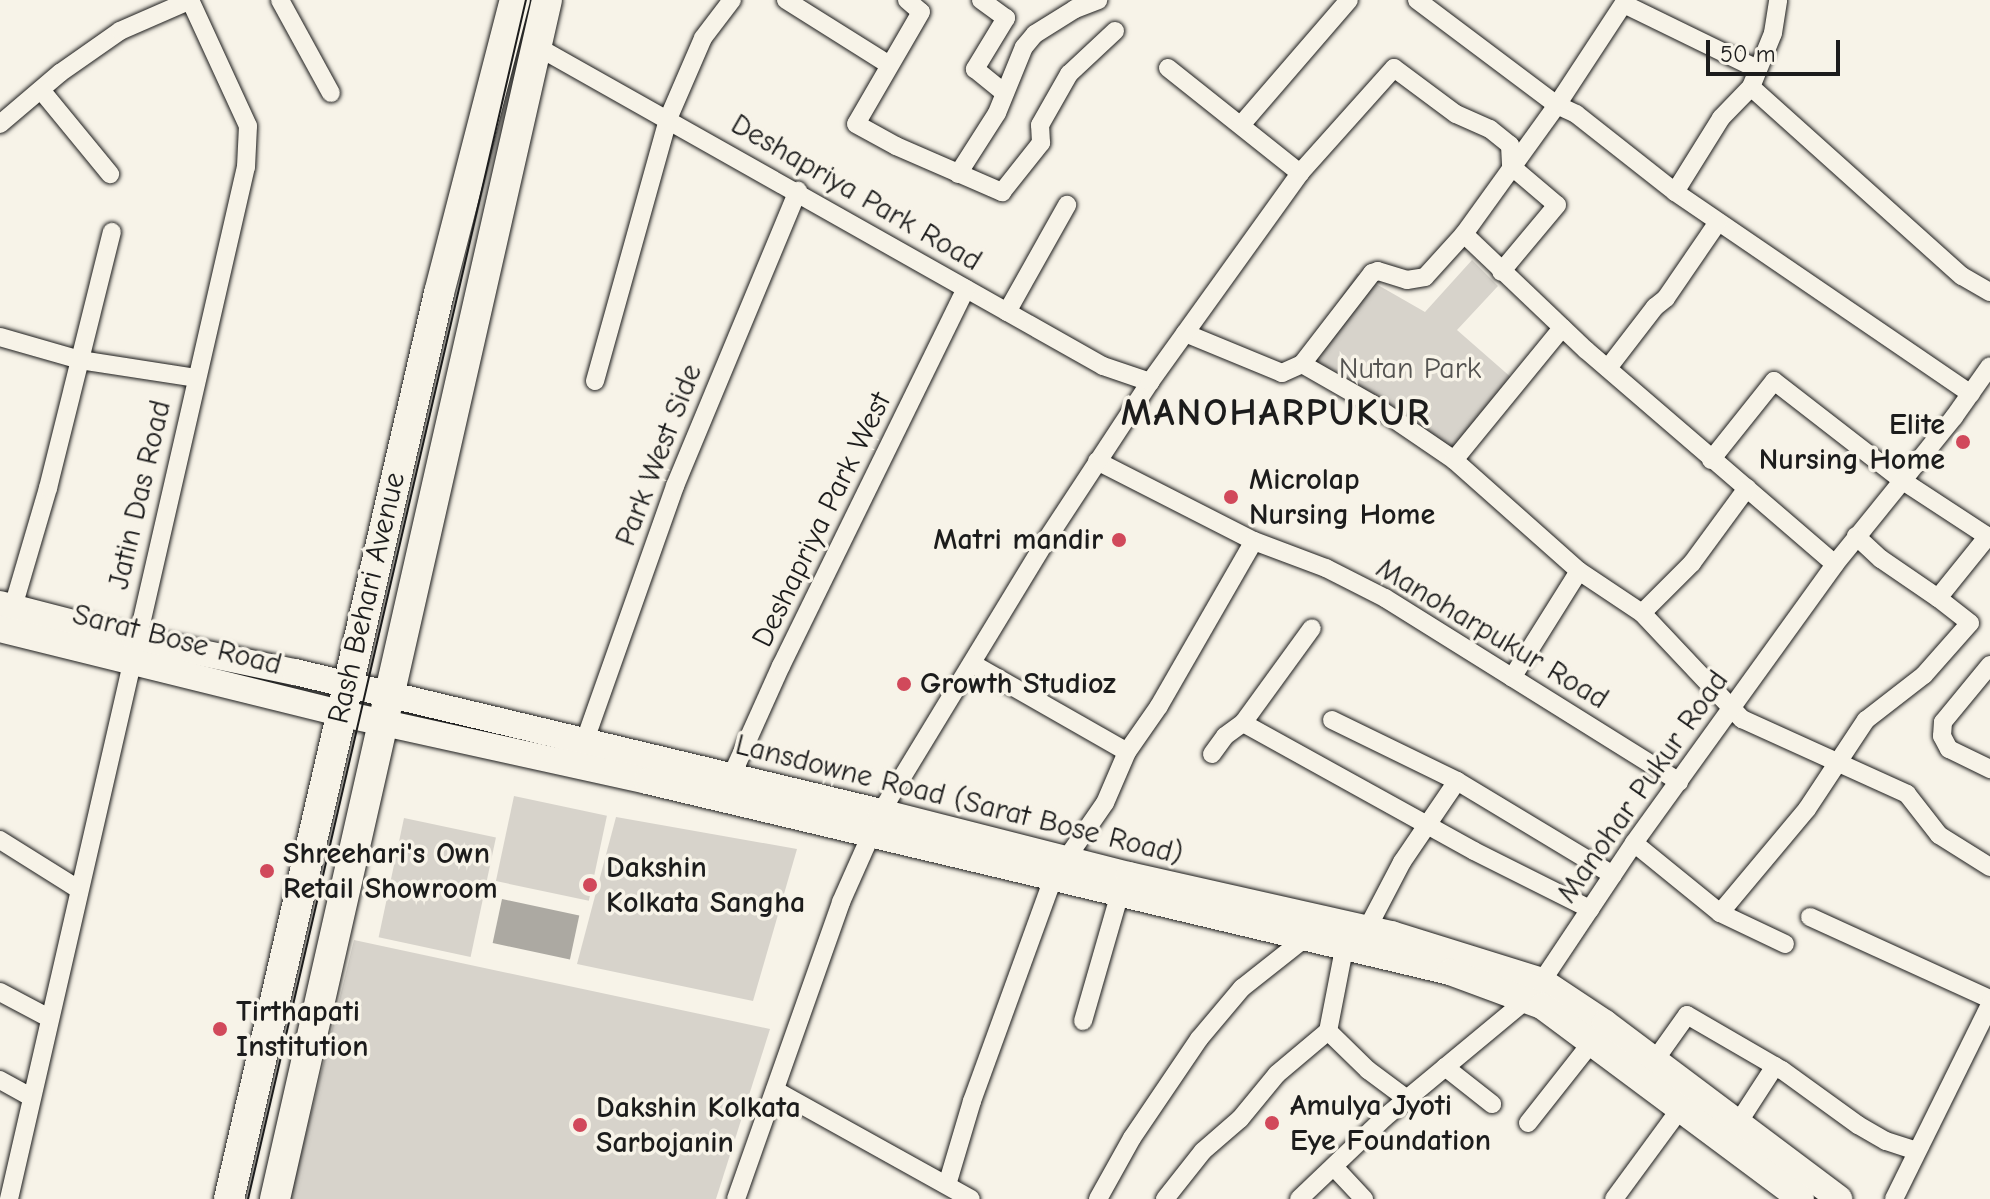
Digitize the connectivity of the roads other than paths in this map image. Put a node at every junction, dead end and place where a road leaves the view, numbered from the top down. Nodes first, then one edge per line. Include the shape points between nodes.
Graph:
1 (190, 0) edge
2 (280, 0) edge
3 (515, 0) edge
4 (547, 0) edge
5 (732, 0) edge
6 (786, 0) edge
7 (981, 0) edge
8 (1098, 0) edge
9 (1349, 0) edge
10 (1417, 0) edge
11 (1778, 0) edge
12 (1625, 2) edge
13 (921, 4) edge
14 (1438, 6) edge
15 (1115, 31) dead end
16 (536, 46) junction
17 (888, 64) junction
18 (1168, 68) dead end
19 (1754, 78) junction
20 (41, 90) junction
21 (331, 93) dead end
22 (1005, 93) junction
23 (1557, 105) junction
24 (668, 119) junction
25 (0, 124) edge
26 (1241, 125) junction
27 (1511, 166) junction
28 (1300, 173) junction
29 (110, 174) dead end
30 (958, 174) junction
31 (798, 191) junction
32 (1675, 192) junction
33 (1067, 205) dead end
34 (1718, 222) junction
35 (112, 232) dead end
36 (1464, 234) junction
37 (1501, 272) junction
38 (966, 289) junction
39 (1990, 292) edge
40 (439, 293) junction
41 (478, 302) junction
42 (1007, 312) junction
43 (1562, 328) junction
44 (1185, 333) junction
45 (0, 337) edge
46 (80, 360) junction
47 (1302, 364) junction
48 (1608, 368) junction
49 (1988, 374) edge
50 (196, 378) junction
51 (595, 381) dead end
52 (1150, 382) junction
53 (1971, 394) junction
54 (1454, 460) junction
55 (1711, 460) junction
56 (1097, 461) junction
57 (1903, 481) junction
58 (1747, 488) junction
59 (1856, 536) junction
60 (1989, 537) edge
61 (1254, 541) junction
62 (1835, 564) junction
63 (1579, 571) junction
64 (1938, 598) junction
65 (4, 613) edge
66 (1642, 613) junction
67 (1312, 628) dead end
68 (132, 650) junction
69 (973, 664) junction
70 (1990, 665) edge
71 (1512, 678) junction
72 (342, 699) junction
73 (388, 709) junction
74 (1732, 709) junction
75 (1332, 720) dead end
76 (1243, 723) junction
77 (584, 743) junction
78 (1127, 752) junction
79 (1212, 754) dead end
80 (1840, 762) junction
81 (1990, 769) edge
82 (731, 777) junction
83 (1457, 781) junction
84 (1679, 782) junction
85 (881, 812) junction
86 (1429, 825) junction
87 (868, 835) junction
88 (0, 840) edge
89 (1634, 843) junction
90 (1990, 867) edge
91 (1059, 868) junction
92 (1613, 875) junction
93 (78, 889) junction
94 (1119, 896) junction
95 (1590, 909) junction
96 (1720, 913) junction
97 (1810, 917) dead end
98 (1367, 929) junction
99 (1304, 939) junction
100 (1785, 944) dead end
101 (1344, 949) junction
102 (1534, 991) junction
103 (0, 992) edge
104 (1990, 999) edge
105 (1990, 1005) edge
106 (49, 1018) junction
107 (1083, 1021) dead end
108 (1328, 1031) junction
109 (1592, 1042) junction
110 (1655, 1060) junction
111 (1775, 1066) junction
112 (1445, 1067) junction
113 (0, 1080) edge
114 (775, 1090) junction
115 (31, 1097) junction
116 (1688, 1098) junction
117 (1407, 1099) junction
118 (1492, 1104) dead end
119 (1528, 1123) dead end
120 (1738, 1123) junction
121 (1916, 1151) junction
122 (1334, 1167) junction
123 (947, 1185) junction
124 (9, 1199) edge
125 (231, 1199) edge
126 (275, 1199) edge
127 (736, 1199) edge
128 (971, 1199) edge
129 (1098, 1199) edge
130 (1165, 1199) edge
131 (1299, 1199) edge
132 (1364, 1199) edge
133 (1614, 1199) edge
134 (1801, 1199) edge
135 (1839, 1199) edge
136 (1894, 1199) edge

1 - 20 street via 120,31
1 - 50 street, Jatin Das Road via 248,126 246,167
2 - 21 street
3 - 40 main road, Rash Behari Avenue
4 - 16 main road, Rash Behari Avenue
5 - 24 street via 703,38
6 - 17 street
7 - 22 street via 1006,18 975,69
8 - 22 street via 1035,34
9 - 26 street
10 - 14 street
11 - 19 street via 1773,33
12 - 19 street
12 - 23 street
13 - 17 street
14 - 23 street
15 - 30 street via 1069,74 1040,125 1041,143 1002,192
16 - 24 street, Deshapriya Park Road
16 - 41 main road, Rash Behari Avenue
17 - 30 street via 856,124
18 - 26 street
19 - 32 street via 1721,118
19 - 39 street via 1962,276
20 - 25 street
20 - 29 street
22 - 30 street
23 - 27 street
23 - 32 street via 1576,114
24 - 31 street, Deshapriya Park Road
24 - 51 street
26 - 28 street
27 - 28 street via 1510,145 1456,114 1394,68
27 - 36 street
27 - 37 street via 1557,205
28 - 44 street
31 - 38 street, Deshapriya Park Road
31 - 77 street, Park West Side via 675,486
32 - 34 street
33 - 42 street
34 - 48 street via 1666,298
34 - 53 street
35 - 46 street
36 - 37 street
36 - 47 street via 1425,277 1407,280 1372,273
37 - 43 street
38 - 42 street, Deshapriya Park Road
38 - 82 street, Deshapriya Park West
40 - 41 main road
40 - 72 main road, Rash Behari Avenue
41 - 73 main road, Rash Behari Avenue
42 - 52 street, Deshapriya Park Road via 1103,366
43 - 48 street
43 - 54 street
44 - 47 street via 1282,373
44 - 52 street
45 - 46 street
46 - 50 street
46 - 65 street via 48,488
47 - 54 street
48 - 55 street
49 - 53 street, Manohar Pukur Road
50 - 68 street, Jatin Das Road
52 - 56 street
53 - 57 street, Manohar Pukur Road
54 - 63 street
55 - 57 street via 1774,381
55 - 58 street
56 - 61 street, Manoharpukur Road
56 - 69 street
57 - 59 street, Manohar Pukur Road
57 - 60 street
58 - 62 street
58 - 66 street via 1692,563
59 - 62 street, Manohar Pukur Road
59 - 64 street
60 - 64 street
61 - 71 street, Manoharpukur Road via 1385,598
61 - 78 street
62 - 74 street, Manohar Pukur Road
63 - 66 street
63 - 71 street
64 - 80 street via 1970,623 1924,675 1866,720
65 - 68 main road, Sarat Bose Road
66 - 74 street
67 - 76 street
68 - 72 main road, Lansdowne Road (Sarat Bose Road)
68 - 93 street, Jatin Das Road
69 - 78 street
69 - 85 street
70 - 81 street via 1943,722 1942,736 1949,749
71 - 84 street, Manoharpukur Road
72 - 73 main road, Lansdowne Road (Sarat Bose Road)
72 - 125 main road, Rash Behari Avenue
73 - 77 main road, Lansdowne Road (Sarat Bose Road)
73 - 87 main road, Lansdowne Road (Sarat Bose Road)
73 - 126 main road, Rash Behari Avenue
74 - 80 street via 1776,737
74 - 84 street, Manohar Pukur Road
75 - 83 street
76 - 79 street
76 - 86 street
77 - 82 main road, Lansdowne Road (Sarat Bose Road)
78 - 91 street via 1105,803
80 - 90 street via 1910,796 1939,835
80 - 96 street
82 - 85 main road, Lansdowne Road (Sarat Bose Road)
83 - 86 street
83 - 92 street
84 - 89 street, Manohar Pukur Road
85 - 87 street
85 - 91 main road, Lansdowne Road (Sarat Bose Road)
86 - 95 street
86 - 98 street via 1402,862
87 - 91 main road, Lansdowne Road (Sarat Bose Road)
87 - 114 street via 797,1018
88 - 93 street
89 - 92 street, Manohar Pukur Road
89 - 96 street
91 - 94 main road, Lansdowne Road (Sarat Bose Road)
91 - 98 main road, Lansdowne Road (Sarat Bose Road)
91 - 123 street via 972,1101
92 - 95 street, Manohar Pukur Road
93 - 106 street, Jatin Das Road
94 - 99 main road, Lansdowne Road (Sarat Bose Road)
94 - 107 street
95 - 102 street, Manohar Pukur Road
96 - 100 street
97 - 104 street
98 - 102 main road, Lansdowne Road (Sarat Bose Road)
99 - 101 main road, Lansdowne Road (Sarat Bose Road)
99 - 129 street via 1242,988 1199,1039
101 - 102 main road, Lansdowne Road (Sarat Bose Road)
101 - 108 street
102 - 109 main road, Lansdowne Road (Sarat Bose Road) via 1542,1006
102 - 110 main road, Lansdowne Road (Sarat Bose Road)
102 - 112 street, Manohar Pukur Road
103 - 106 street
105 - 121 street
106 - 115 street, Jatin Das Road
108 - 117 street
108 - 130 street via 1277,1074
109 - 116 main road, Lansdowne Road (Sarat Bose Road)
109 - 119 street
110 - 111 street via 1687,1015
110 - 116 main road, Lansdowne Road (Sarat Bose Road)
111 - 120 street
111 - 121 street via 1858,1125
112 - 117 street, Manohar Pukur Road
112 - 118 street
113 - 115 street
114 - 123 street
114 - 127 street
115 - 124 street, Jatin Das Road
116 - 120 main road, Lansdowne Road (Sarat Bose Road)
116 - 133 street
116 - 134 main road, Lansdowne Road (Sarat Bose Road)
117 - 122 street, Manohar Pukur Road
120 - 135 main road, Lansdowne Road (Sarat Bose Road)
121 - 136 street
122 - 131 street, Manohar Pukur Road
122 - 132 street
123 - 128 street

